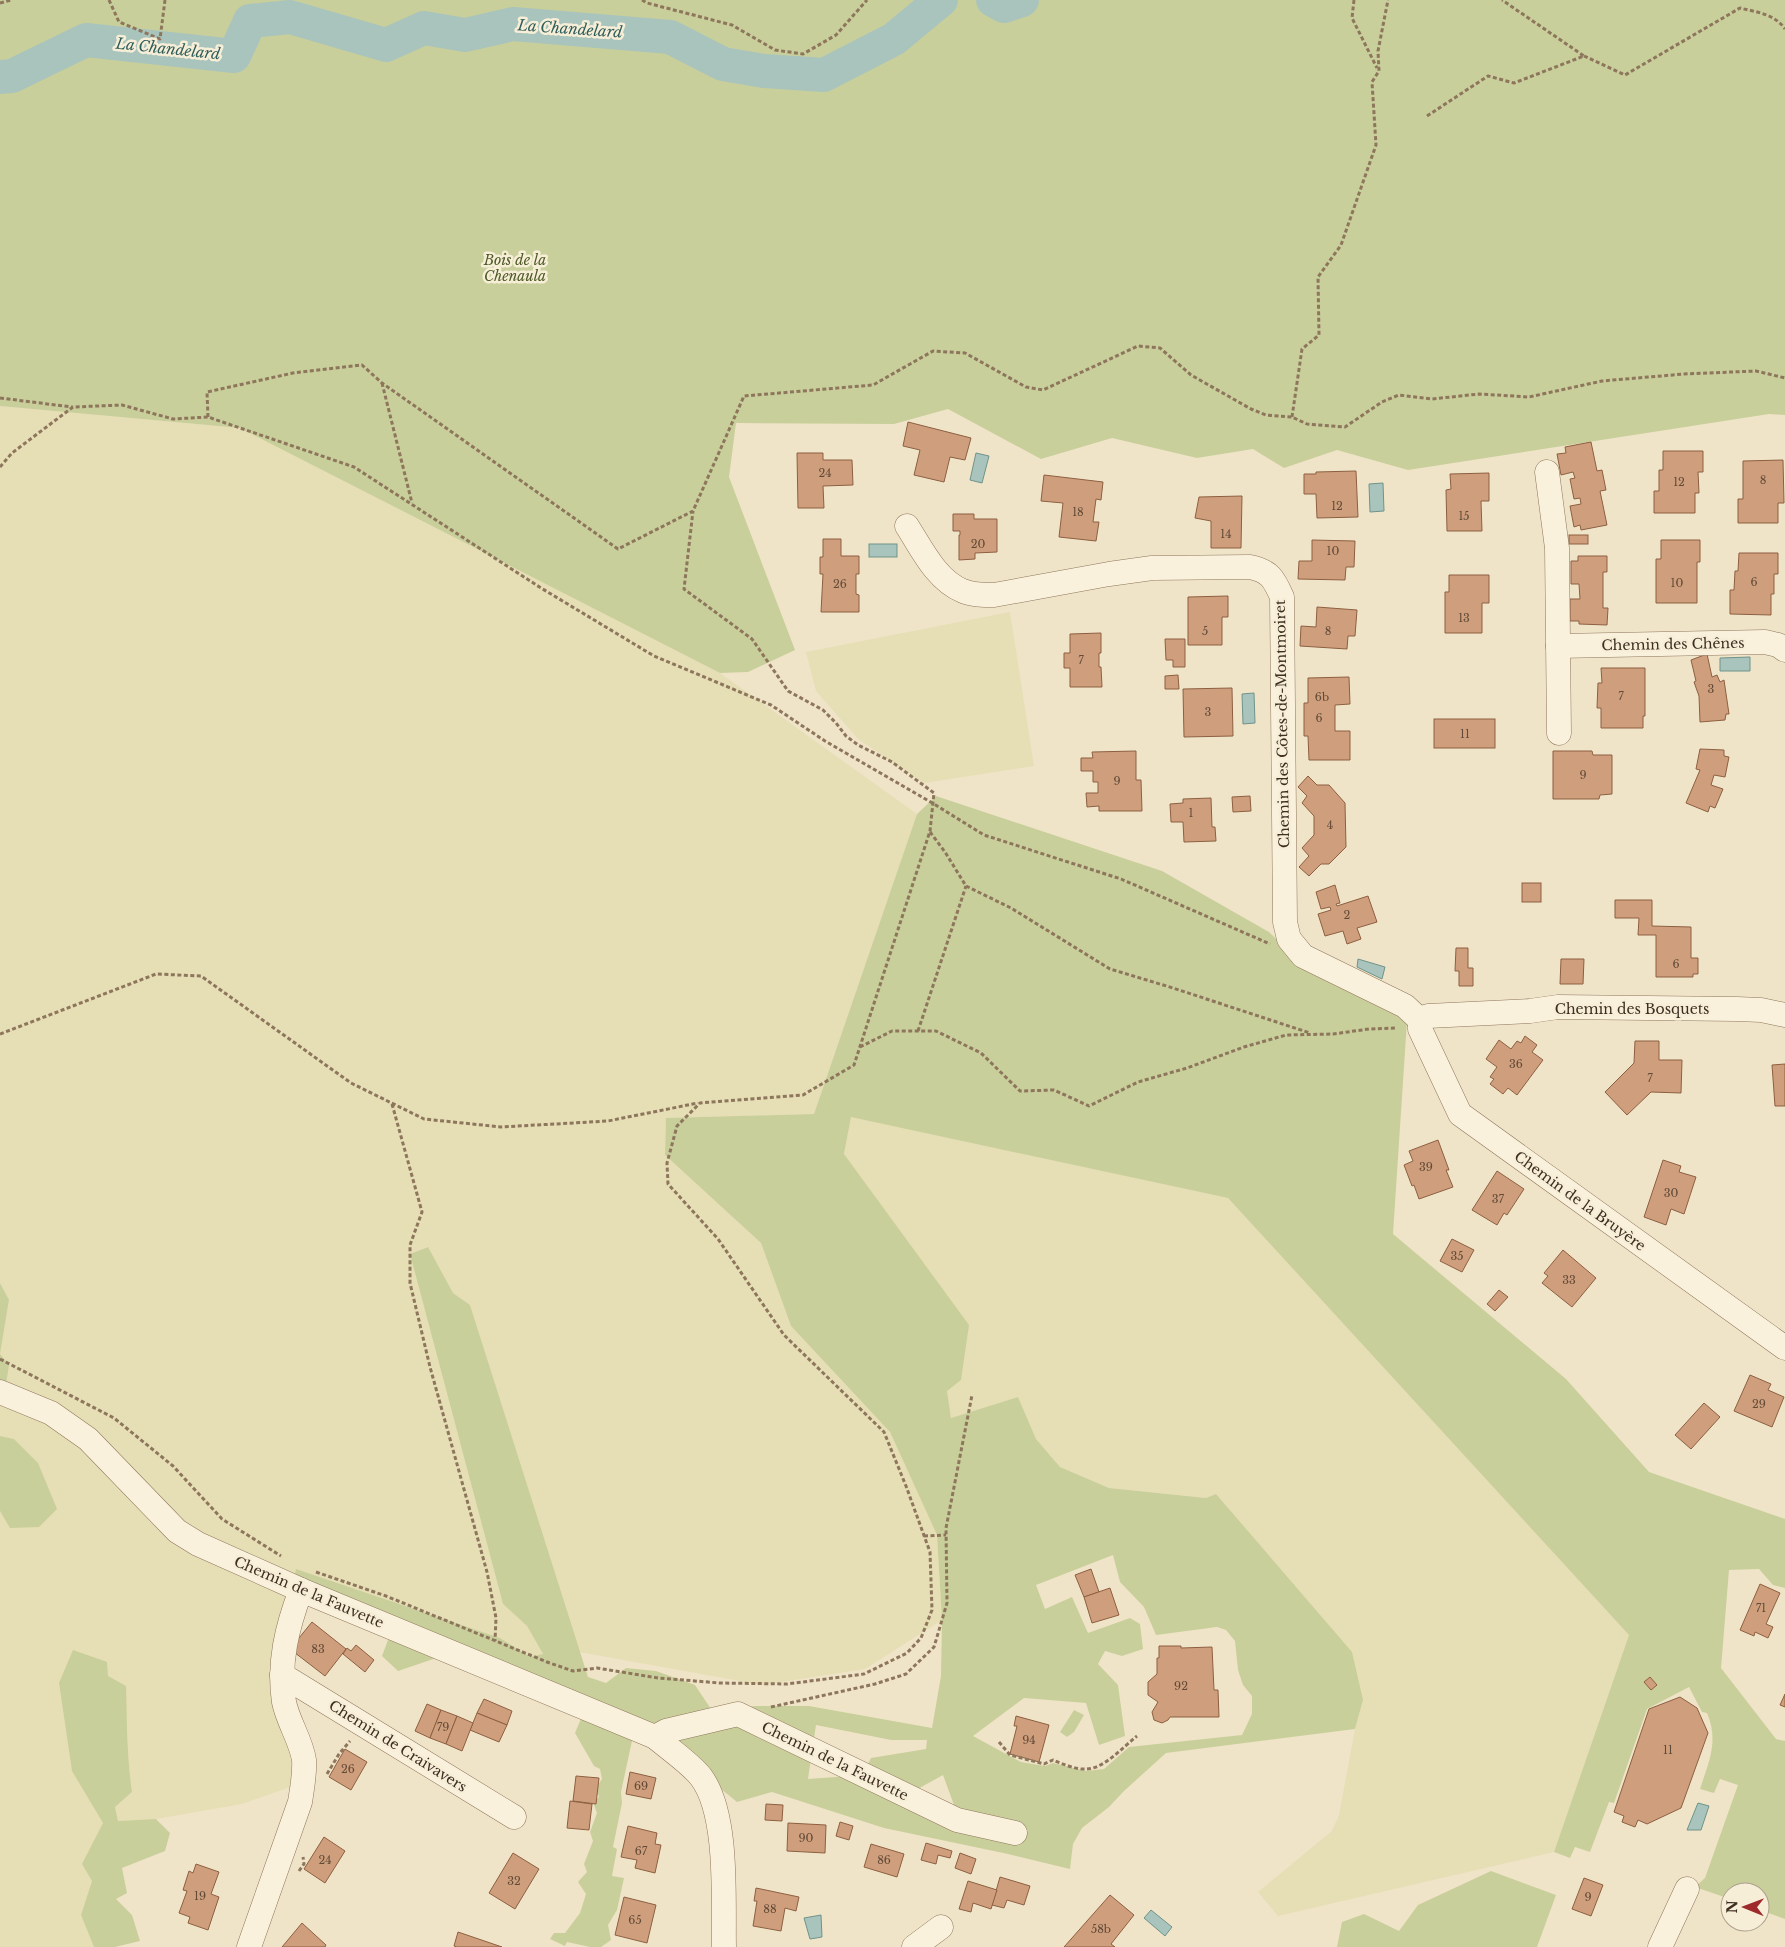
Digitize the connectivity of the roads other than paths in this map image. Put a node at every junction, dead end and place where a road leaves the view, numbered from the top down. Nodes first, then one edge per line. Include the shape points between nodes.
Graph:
1 (1547, 472) dead end
2 (907, 526) dead end
3 (1558, 646) junction
4 (1785, 650) edge
5 (1559, 733) dead end
6 (1785, 1015) edge
7 (1420, 1020) junction
8 (1785, 1348) edge
9 (0, 1392) edge
10 (306, 1580) junction
11 (282, 1675) junction
12 (655, 1737) junction
13 (514, 1817) dead end
14 (1015, 1833) dead end
15 (1687, 1889) dead end
16 (940, 1927) dead end
17 (249, 1947) edge
18 (724, 1947) edge
19 (914, 1947) edge
20 (1660, 1947) edge

1 - 3 street via 1557,548
2 - 7 street, Chemin des Côtes-de-Montmoiret via 934,569 964,592 981,595 1152,568 1250,568 1262,569 1270,576 1282,597 1285,922 1289,939 1303,956 1405,1006
3 - 4 street, Chemin des Chênes via 1766,642
3 - 5 street
6 - 7 street, Chemin des Bosquets via 1737,1009 1558,1007 1428,1016
7 - 8 street, Chemin de la Bruyère via 1420,1029 1460,1114
9 - 10 street, Chemin de la Fauvette via 51,1413 73,1427 177,1531 198,1544
10 - 11 street via 288,1625
10 - 12 street, Chemin de la Fauvette
11 - 13 street, Chemin de Craivavers
11 - 17 street via 284,1703 304,1759 304,1781 300,1802
12 - 14 street, Chemin de la Fauvette via 666,1731 738,1714 957,1820
12 - 18 street, Chemin de la Fauvette via 700,1776 717,1811 722,1851
15 - 20 street
16 - 19 street

